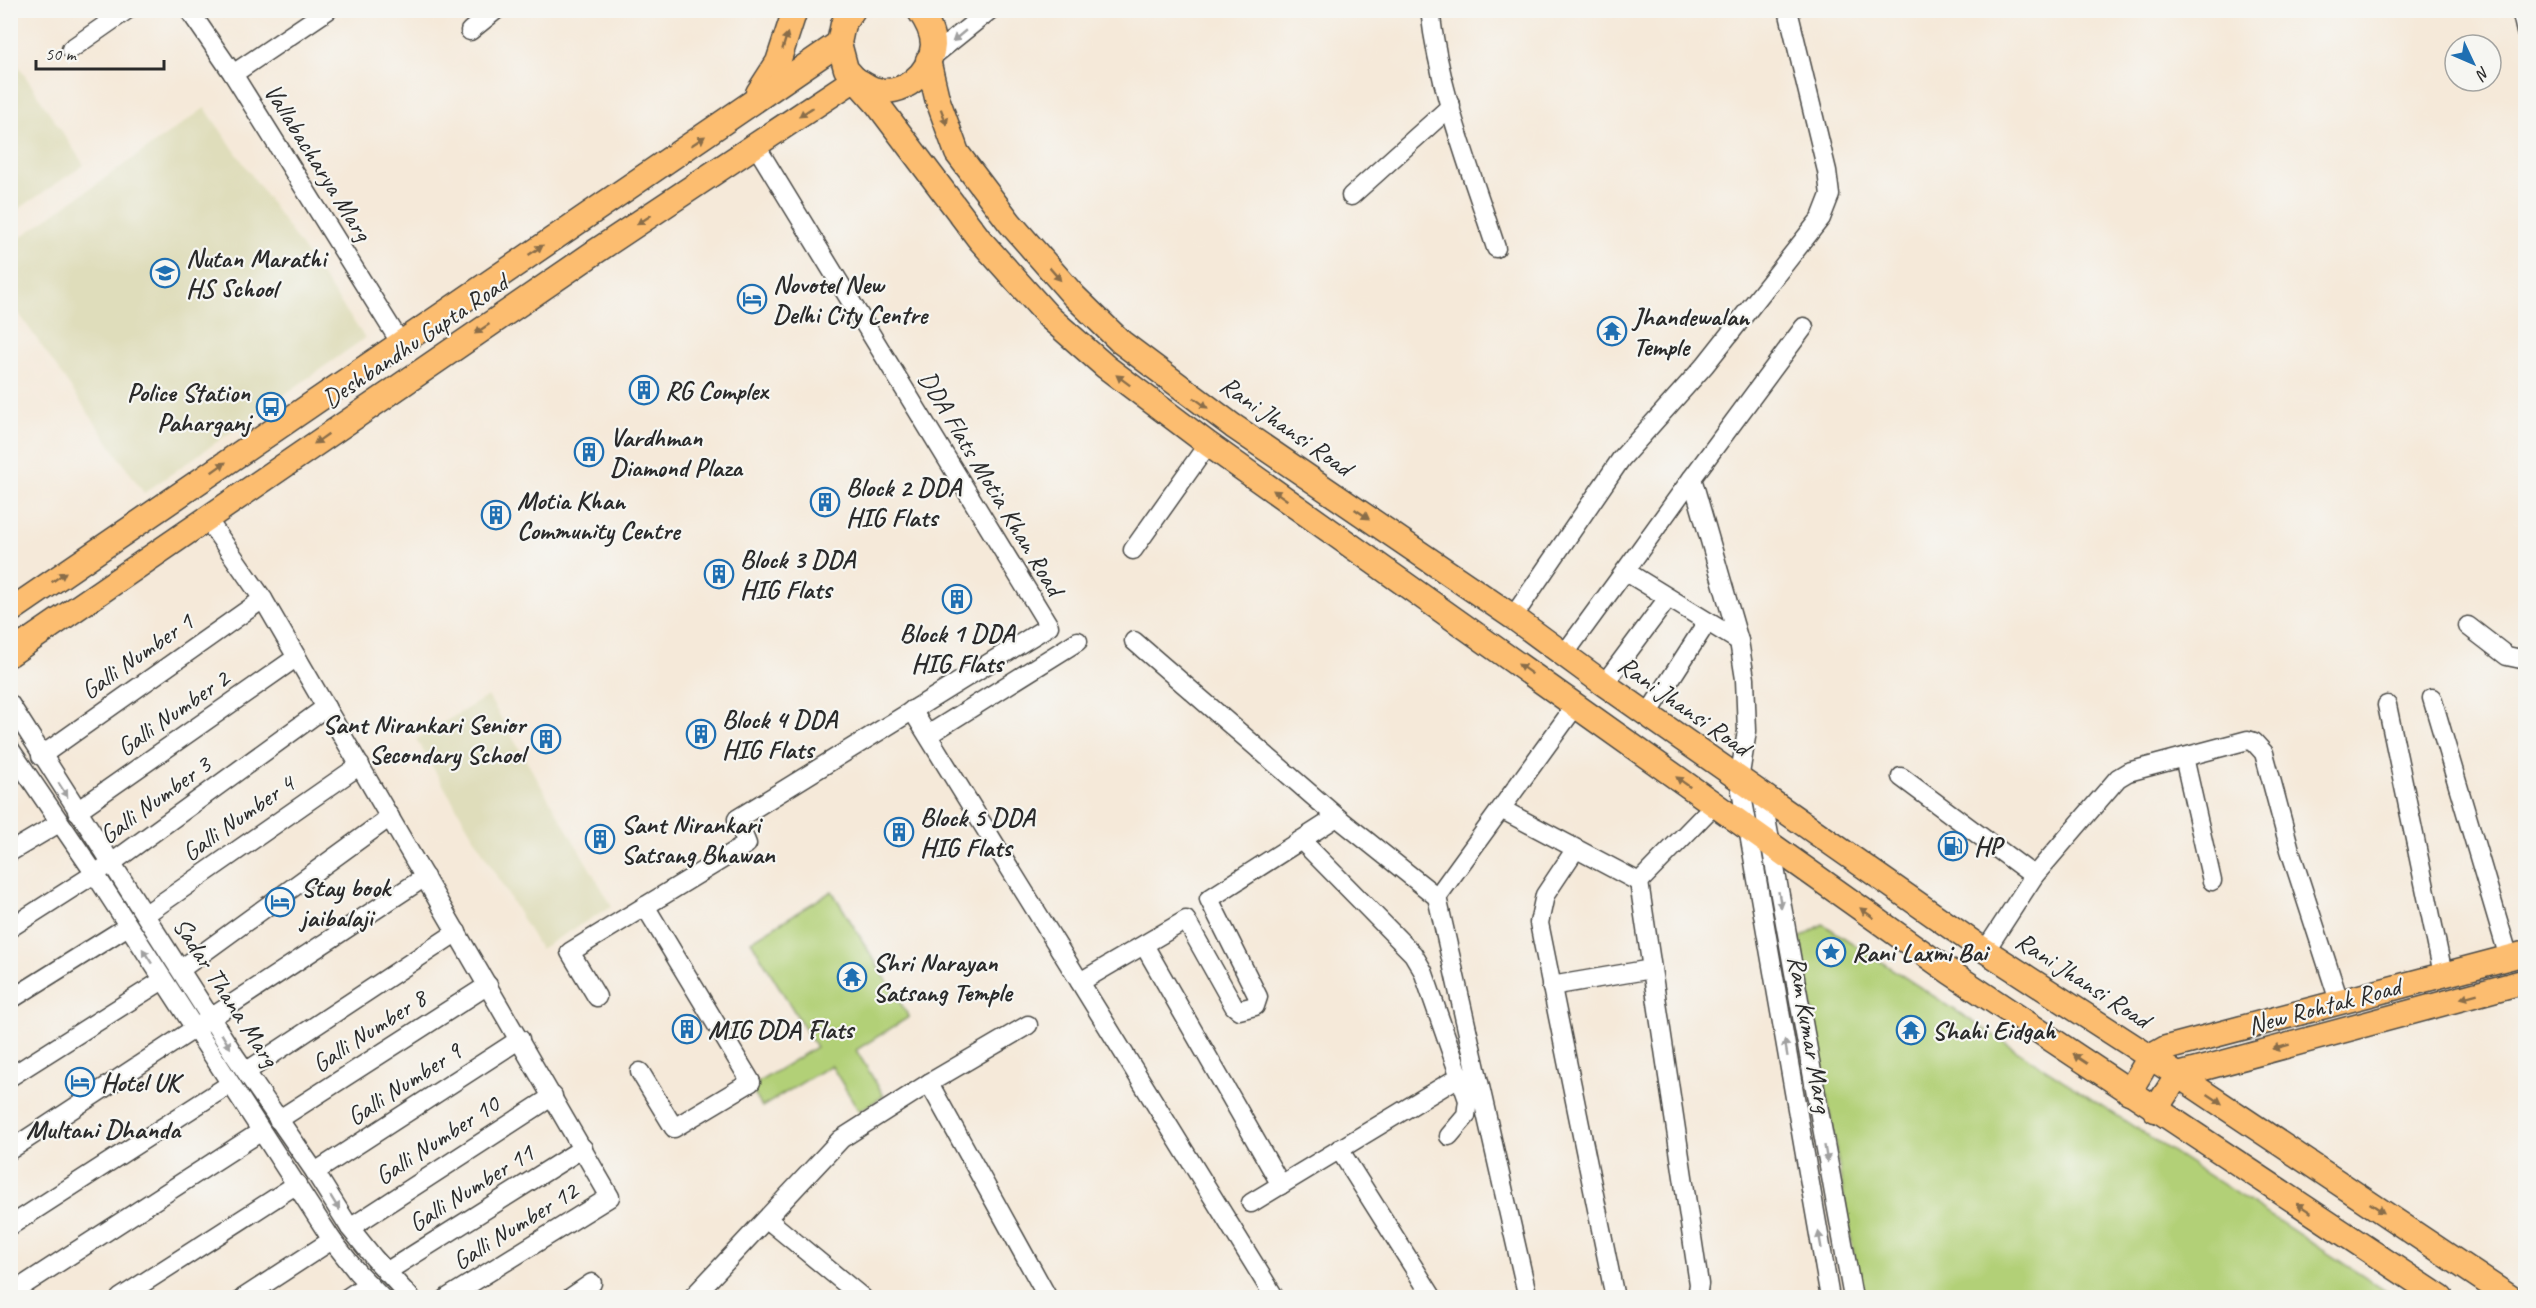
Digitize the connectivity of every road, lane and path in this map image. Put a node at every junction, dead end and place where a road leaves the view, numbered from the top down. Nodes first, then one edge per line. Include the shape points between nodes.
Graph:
1 (127, 10) edge
2 (189, 10) edge
3 (328, 10) edge
4 (496, 10) edge
5 (795, 10) edge
6 (919, 10) edge
7 (990, 10) edge
8 (1430, 10) edge
9 (1788, 10) edge
10 (2520, 10) edge
11 (843, 22) edge
12 (470, 31) dead end
13 (2526, 32) edge
14 (71, 49) dead end
15 (928, 60) junction
16 (233, 74) junction
17 (855, 79) junction
18 (750, 105) junction
19 (1451, 106) junction
20 (756, 146) junction
21 (1351, 196) dead end
22 (1496, 248) dead end
23 (1804, 327) dead end
24 (400, 342) junction
25 (1208, 444) junction
26 (1692, 478) junction
27 (207, 519) junction
28 (1133, 550) dead end
29 (1625, 571) junction
30 (21, 592) edge
31 (1668, 598) junction
32 (263, 599) junction
33 (10, 611) edge
34 (1514, 617) junction
35 (1707, 622) junction
36 (2469, 626) dead end
37 (1078, 641) dead end
38 (1134, 641) dead end
39 (1739, 641) junction
40 (10, 654) edge
41 (1563, 656) junction
42 (297, 657) junction
43 (2526, 660) edge
44 (1604, 684) junction
45 (2432, 698) dead end
46 (10, 704) edge
47 (1576, 705) junction
48 (2387, 705) dead end
49 (326, 707) junction
50 (912, 710) junction
51 (1648, 714) junction
52 (928, 735) junction
53 (10, 749) edge
54 (41, 756) junction
55 (2184, 757) junction
56 (360, 765) junction
57 (17, 772) edge
58 (1900, 777) dead end
59 (1739, 780) junction
60 (1762, 796) junction
61 (1714, 804) junction
62 (1503, 810) junction
63 (77, 811) junction
64 (390, 817) junction
65 (1337, 817) junction
66 (59, 823) junction
67 (1748, 828) junction
68 (1301, 840) junction
69 (1770, 843) junction
70 (1575, 850) junction
71 (10, 852) edge
72 (113, 862) junction
73 (95, 874) junction
74 (2034, 876) junction
75 (425, 877) junction
76 (2212, 880) dead end
77 (1639, 882) junction
78 (1437, 897) junction
79 (645, 906) junction
80 (146, 914) junction
81 (128, 926) junction
82 (10, 928) edge
83 (457, 932) junction
84 (1144, 945) junction
85 (1985, 951) junction
86 (2517, 956) edge
87 (181, 969) junction
88 (1652, 969) junction
89 (2443, 974) junction
90 (163, 980) junction
91 (2526, 981) edge
92 (1080, 982) junction
93 (488, 985) junction
94 (1551, 986) junction
95 (597, 997) dead end
96 (10, 1000) edge
97 (2339, 1001) junction
98 (212, 1018) junction
99 (1028, 1025) dead end
100 (193, 1029) junction
101 (520, 1039) junction
102 (2150, 1057) junction
103 (248, 1071) junction
104 (640, 1072) dead end
105 (1462, 1075) junction
106 (2178, 1075) junction
107 (10, 1077) edge
108 (929, 1083) junction
109 (230, 1084) junction
110 (2128, 1092) junction
111 (553, 1096) junction
112 (2155, 1110) junction
113 (278, 1119) junction
114 (260, 1132) junction
115 (1449, 1136) dead end
116 (583, 1148) junction
117 (1339, 1149) junction
118 (10, 1150) edge
119 (315, 1172) junction
120 (297, 1184) junction
121 (1281, 1185) junction
122 (1251, 1203) dead end
123 (768, 1219) junction
124 (10, 1226) edge
125 (350, 1228) junction
126 (332, 1240) junction
127 (386, 1272) junction
128 (592, 1283) dead end
129 (368, 1284) junction
130 (840, 1291) edge
131 (10, 1294) edge
132 (120, 1298) edge
133 (243, 1298) edge
134 (346, 1298) edge
135 (382, 1298) edge
136 (411, 1298) edge
137 (447, 1298) edge
138 (570, 1298) edge
139 (692, 1298) edge
140 (862, 1298) edge
141 (1048, 1298) edge
142 (1275, 1298) edge
143 (1433, 1298) edge
144 (1528, 1298) edge
145 (1614, 1298) edge
146 (1697, 1298) edge
147 (1830, 1298) edge
148 (1853, 1298) edge
149 (2441, 1298) edge
150 (2511, 1298) edge

1 - 14 street
2 - 16 street, Vallabacharya Marg
3 - 16 street
4 - 12 street
18 -> 5 main road via 778,62
6 - 15 main road via 931,30 933,46
7 -> 15 street
8 - 19 street via 1434,44
9 - 34 street via 1827,171 1830,195 1821,218 1705,365 1621,459
10 - 13 street
11 - 17 main road via 842,62
11 - 18 main road, Deshbandhu Gupta Road
15 - 17 main road via 916,80 900,88 874,89
15 -> 34 main road, Rani Jhansi Road via 957,153 1010,223 1120,342 1233,426
16 - 24 street, Vallabacharya Marg
17 -> 20 main road, Deshbandhu Gupta Road
25 -> 17 main road via 1106,367 1049,317 980,240
24 -> 18 main road, Deshbandhu Gupta Road
19 - 21 street
19 - 22 street
20 -> 27 main road, Deshbandhu Gupta Road
20 - 50 street, DDA Flats Motia Khan Road via 1049,626
23 - 26 street
30 -> 24 main road, Deshbandhu Gupta Road
25 - 28 street
47 -> 25 main road
26 - 29 street
26 - 39 street, Ram Kumar Marg
27 - 32 street
27 - 40 main road, Deshbandhu Gupta Road
29 - 31 street
29 - 41 street
30 - 33 main road, Deshbandhu Gupta Road
31 - 35 street
31 - 44 street
32 - 42 street
32 - 54 street, Galli Number 1
34 - 41 main road, Rani Jhansi Road
35 - 39 street
35 - 51 street
36 - 43 street via 2507,656
37 - 52 street
38 - 65 street
39 - 59 street, Ram Kumar Marg via 1747,731
41 - 44 main road, Rani Jhansi Road
42 - 49 street
42 - 63 street, Galli Number 2
44 - 51 main road, Rani Jhansi Road
45 - 86 street
46 - 54 street, Sadar Thana Marg
61 -> 47 main road
47 - 62 street
48 - 89 street
49 - 56 street
49 - 72 street, Galli Number 3
50 - 52 street
50 - 79 street, DDA Flats Motia Khan Road via 736,819 747,844
51 - 59 main road, Rani Jhansi Road
52 - 92 street
53 - 57 street, Sadar Thana Marg
54 -> 63 street, Sadar Thana Marg
55 - 74 street via 2118,778
55 - 76 street
55 - 97 street via 2248,740 2264,753 2290,850
56 - 64 street
56 - 80 street, Galli Number 4
57 - 66 street, Sadar Thana Marg
58 - 74 street
59 - 60 main road, Rani Jhansi Road
59 - 67 street, Ram Kumar Marg
60 - 69 street
60 - 85 main road, Rani Jhansi Road
61 - 67 main road
61 - 77 street
62 - 70 street
62 - 78 street
63 - 72 street, Sadar Thana Marg
64 - 75 street
64 - 87 street
65 - 68 street
65 - 78 street
66 - 71 street
66 - 73 street, Sadar Thana Marg
67 - 69 main road
147 -> 67 street, Ram Kumar Marg
68 - 84 street via 1209,899 1258,997 1255,1006 1239,1010 1234,1006 1186,920
68 - 105 street via 1413,954
110 -> 69 main road via 1950,972
69 -> 148 street
70 - 77 street
70 - 94 street via 1545,895 1539,923
72 - 73 street, Galli Number 3
72 - 80 street, Sadar Thana Marg
73 - 81 street, Sadar Thana Marg
73 - 82 street, Galli Number 3
74 - 85 street
75 - 83 street
75 - 98 street
77 - 88 street
78 - 144 street
79 - 95 street, DDA Flats Motia Khan Road via 570,952
79 - 104 street via 751,1082 674,1128
80 - 87 street, Sadar Thana Marg
90 -> 81 street, Sadar Thana Marg
81 - 96 street
83 - 93 street
83 - 103 street
84 - 92 street
84 - 121 street
85 - 102 main road, Rani Jhansi Road
86 - 89 main road, New Rohtak Road
87 - 98 street, Sadar Thana Marg
88 - 94 street
88 - 146 street via 1699,1284
89 - 97 main road, New Rohtak Road
90 - 100 street, Sadar Thana Marg
90 - 107 street
91 -> 106 main road, New Rohtak Road
92 - 142 street
93 - 101 street
93 - 113 street, Galli Number 8
94 - 145 street
97 - 102 main road, New Rohtak Road via 2166,1048
98 - 100 street
98 -> 103 street, Sadar Thana Marg
99 - 108 street
100 - 109 street, Sadar Thana Marg
100 - 118 street
101 - 111 street
101 - 119 street, Galli Number 9
102 - 106 main road, Rani Jhansi Road
102 - 110 main road
103 - 113 street, Sadar Thana Marg
105 - 115 street via 1468,1100 1466,1116
105 - 117 street
106 - 112 main road
106 -> 150 main road, Rani Jhansi Road
108 - 123 street via 841,1139
108 - 141 street
109 - 114 street, Sadar Thana Marg
109 - 124 street
110 - 112 main road
111 - 116 street
111 - 125 street, Galli Number 10
149 -> 112 main road
113 - 119 street, Sadar Thana Marg
114 - 120 street, Sadar Thana Marg
114 - 131 street
116 - 127 street, Galli Number 11
116 - 137 street, Galli Number 12 via 610,1197
117 - 121 street
117 - 143 street
119 -> 125 street, Sadar Thana Marg
120 - 126 street, Sadar Thana Marg
120 - 132 street
121 - 122 street
123 - 130 street
123 - 139 street
125 - 127 street, Sadar Thana Marg
126 - 129 street, Sadar Thana Marg
126 - 133 street
127 - 136 street, Sadar Thana Marg
128 - 138 street
129 - 134 street
129 - 135 street, Sadar Thana Marg
130 - 140 street

